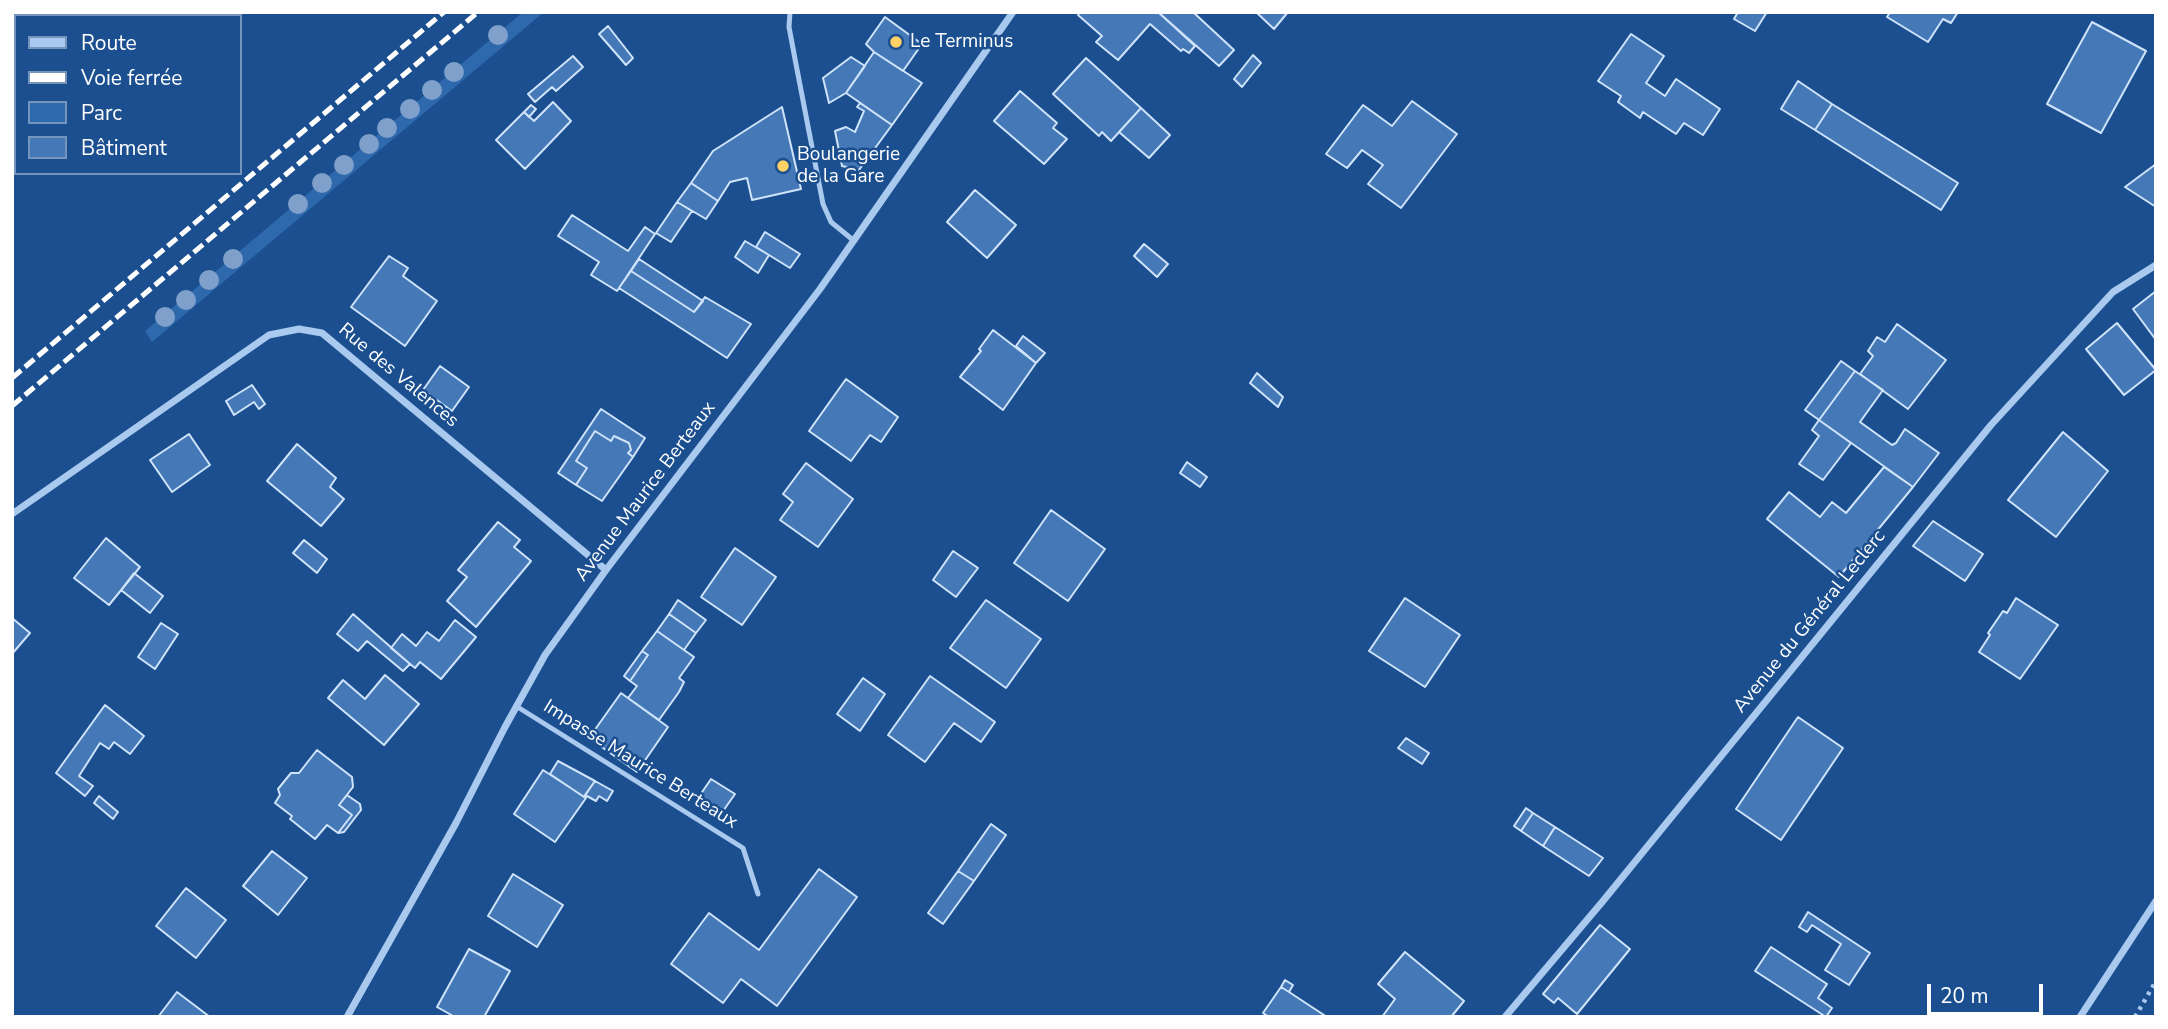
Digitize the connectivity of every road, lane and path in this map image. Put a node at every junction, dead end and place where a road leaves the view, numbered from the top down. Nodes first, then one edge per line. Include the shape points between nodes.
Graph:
1 (790, 12) edge
2 (1013, 12) edge
3 (853, 240) junction
4 (2156, 265) edge
5 (12, 514) edge
6 (606, 570) junction
7 (516, 706) junction
8 (758, 894) dead end
9 (2156, 901) edge
10 (2156, 981) edge
11 (347, 1017) edge
12 (1505, 1017) edge
13 (2080, 1017) edge
14 (2135, 1017) edge

1 - 3 lane via 789,27 823,204 831,222
2 - 3 street, Avenue Maurice Berteaux
3 - 6 street, Avenue Maurice Berteaux
4 - 12 street, Avenue du Général Leclerc via 2113,292 1991,425
5 - 6 street, Rue des Valences via 269,335 299,329 322,333
6 - 7 street, Avenue Maurice Berteaux via 545,655
7 - 8 lane, Impasse Maurice Berteaux via 743,848
7 - 11 street, Avenue Maurice Berteaux
9 - 13 street
10 - 14 path

